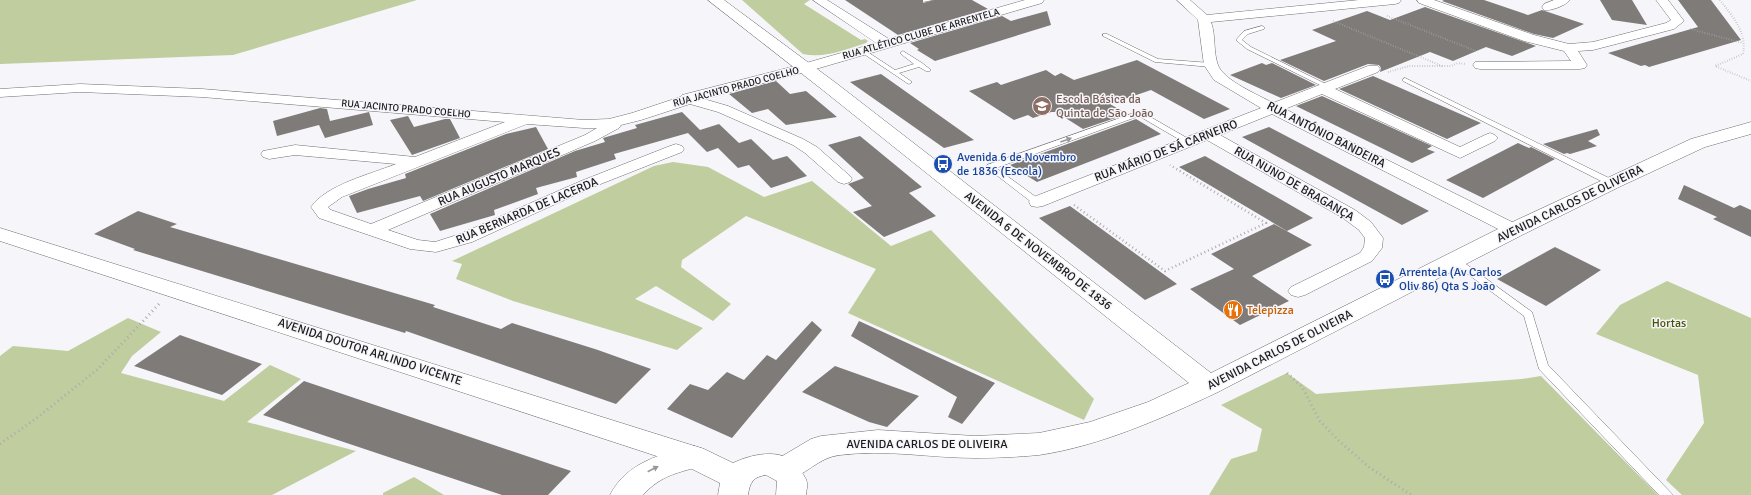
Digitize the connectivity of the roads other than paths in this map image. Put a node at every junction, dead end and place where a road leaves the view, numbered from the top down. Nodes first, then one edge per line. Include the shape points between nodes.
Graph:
1 (715, 0) edge
2 (819, 0) edge
3 (1038, 0) edge
4 (1183, 0) edge
5 (1395, 0) edge
6 (1423, 0) edge
7 (1564, 0) edge
8 (1662, 0) edge
9 (992, 3) dead end
10 (1548, 7) dead end
11 (1006, 9) junction
12 (1204, 20) junction
13 (1262, 28) dead end
14 (1105, 35) dead end
15 (887, 44) junction
16 (1569, 48) junction
17 (863, 51) junction
18 (903, 53) dead end
19 (920, 64) junction
20 (1211, 65) junction
21 (1480, 65) road end
22 (804, 68) junction
23 (1373, 69) road end
24 (928, 70) dead end
25 (894, 72) junction
26 (1405, 80) dead end
27 (909, 82) dead end
28 (1326, 88) junction
29 (0, 93) edge
30 (688, 98) junction
31 (1273, 109) junction
32 (525, 119) junction
33 (624, 120) junction
34 (1751, 128) edge
35 (1209, 135) junction
36 (1490, 138) dead end
37 (1190, 142) junction
38 (676, 149) dead end
39 (269, 154) dead end
40 (417, 161) junction
41 (844, 179) dead end
42 (1612, 183) junction
43 (1043, 200) joint
44 (372, 230) junction
45 (1514, 230) junction
46 (0, 234) edge
47 (1456, 261) junction
48 (1298, 291) dead end
49 (1209, 385) junction
50 (694, 457) junction
51 (788, 482) edge
52 (735, 486) edge
53 (625, 495) edge
54 (1667, 495) edge

1 - 22 main road, AVENIDA 6 DE NOVEMBRO DE 1836
2 - 15 street
3 - 11 street, RUA ATLÉTICO CLUBE DE ARRENTELA
4 - 12 street
5 - 12 street
6 - 16 street via 1529,38
7 - 10 street
8 - 16 street via 1678,21 1672,25 1593,46
9 - 11 street
11 - 15 street, RUA ATLÉTICO CLUBE DE ARRENTELA
12 - 20 street
13 - 28 lane via 1245,33 1240,40 1249,48
14 - 20 lane via 1157,61
15 - 17 street, RUA ATLÉTICO CLUBE DE ARRENTELA
16 - 21 street via 1580,65
17 - 22 street, RUA ATLÉTICO CLUBE DE ARRENTELA
17 - 25 lane
18 - 19 lane
19 - 24 lane
19 - 25 lane
20 - 31 street, RUA ANTÓNIO BANDEIRA via 1227,84
22 - 30 street, RUA JACINTO PRADO COELHO
22 - 49 main road, AVENIDA 6 DE NOVEMBRO DE 1836
23 - 28 street, RUA MÁRIO DE SÁ CARNEIRO
25 - 27 lane
26 - 42 lane
28 - 31 street, RUA MÁRIO DE SÁ CARNEIRO
28 - 36 street via 1460,153
29 - 32 street, RUA JACINTO PRADO COELHO via 80,88 202,93
30 - 33 street, RUA JACINTO PRADO COELHO
30 - 41 street via 723,109 798,142
31 - 35 street, RUA MÁRIO DE SÁ CARNEIRO
31 - 45 street, RUA ANTÓNIO BANDEIRA
32 - 33 street, RUA JACINTO PRADO COELHO via 584,124
32 - 40 street, RUA BERNARDA DE LACERDA
33 - 44 street, RUA AUGUSTO MARQUES via 590,138
34 - 42 main road, AVENIDA CARLOS DE OLIVEIRA via 1698,144
35 - 37 street, RUA MÁRIO DE SÁ CARNEIRO
35 - 48 street, RUA NUNO DE BRAGANÇA via 1349,214 1365,226 1374,238 1373,248 1366,256
37 - 43 street, RUA MÁRIO DE SÁ CARNEIRO
43 -> 37 lane via 990,167 1140,113
38 - 44 street, RUA BERNARDA DE LACERDA via 587,184 448,245 416,246
39 - 40 street via 295,150
40 - 44 street, RUA BERNARDA DE LACERDA via 336,193 319,207 325,214
42 - 45 main road, AVENIDA CARLOS DE OLIVEIRA
45 - 47 main road, AVENIDA CARLOS DE OLIVEIRA
46 - 50 main road, AVENIDA DOUTOR ARLINDO VICENTE
47 - 49 main road, AVENIDA CARLOS DE OLIVEIRA
47 - 54 lane via 1529,314 1543,366
49 - 51 main road, AVENIDA CARLOS DE OLIVEIRA via 1158,409 1093,432 1039,444 975,446 878,441 821,447
50 - 52 main road, AVENIDA DOUTOR ARLINDO VICENTE
53 -> 50 main road via 645,473 662,465
51 - 52 main road via 768,464 758,464 746,469

